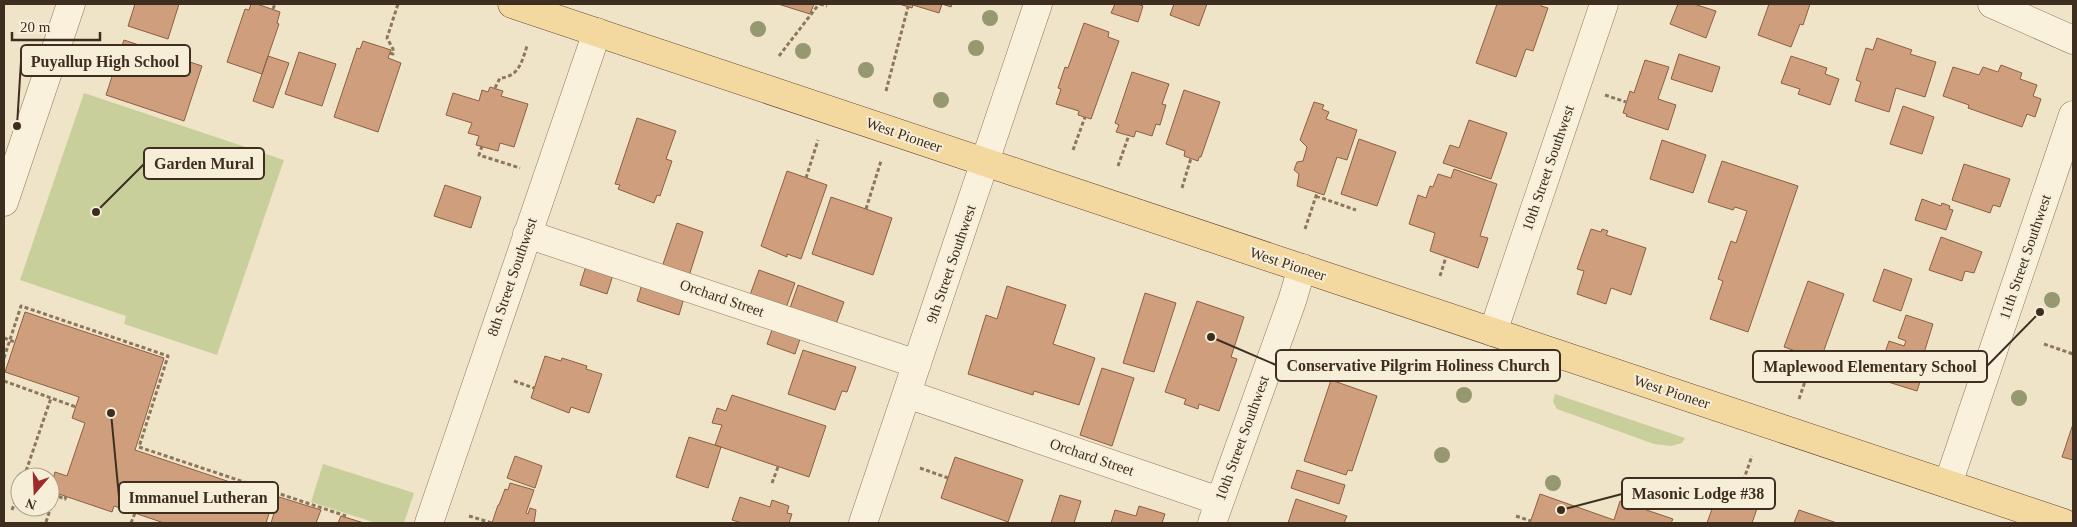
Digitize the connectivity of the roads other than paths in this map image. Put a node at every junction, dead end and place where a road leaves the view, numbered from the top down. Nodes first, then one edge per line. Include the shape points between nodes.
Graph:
1 (71, 4) edge
2 (512, 4) edge
3 (1038, 4) edge
4 (1604, 4) edge
5 (1992, 4) edge
6 (597, 32) junction
7 (2073, 40) edge
8 (2073, 115) edge
9 (985, 162) junction
10 (4, 202) edge
11 (527, 234) junction
12 (1302, 268) junction
13 (1493, 332) junction
14 (917, 364) junction
15 (907, 394) junction
16 (1948, 484) junction
17 (1216, 512) edge
18 (429, 523) edge
19 (863, 523) edge
20 (2064, 523) edge

1 - 10 street
2 - 6 main road, West Pioneer
3 - 9 street, 9th Street Southwest
4 - 13 street, 10th Street Southwest
5 - 7 street
6 - 9 main road, West Pioneer
6 - 11 street, 8th Street Southwest
8 - 16 street, 11th Street Southwest
9 - 12 main road, West Pioneer
9 - 14 street, 9th Street Southwest
11 - 14 street, Orchard Street
11 - 18 street, 8th Street Southwest
12 - 13 main road, West Pioneer
12 - 17 street, 10th Street Southwest
13 - 16 main road, West Pioneer
14 - 15 street, 9th Street Southwest
15 - 17 street, Orchard Street
15 - 19 street, 9th Street Southwest
16 - 20 main road, West Pioneer

